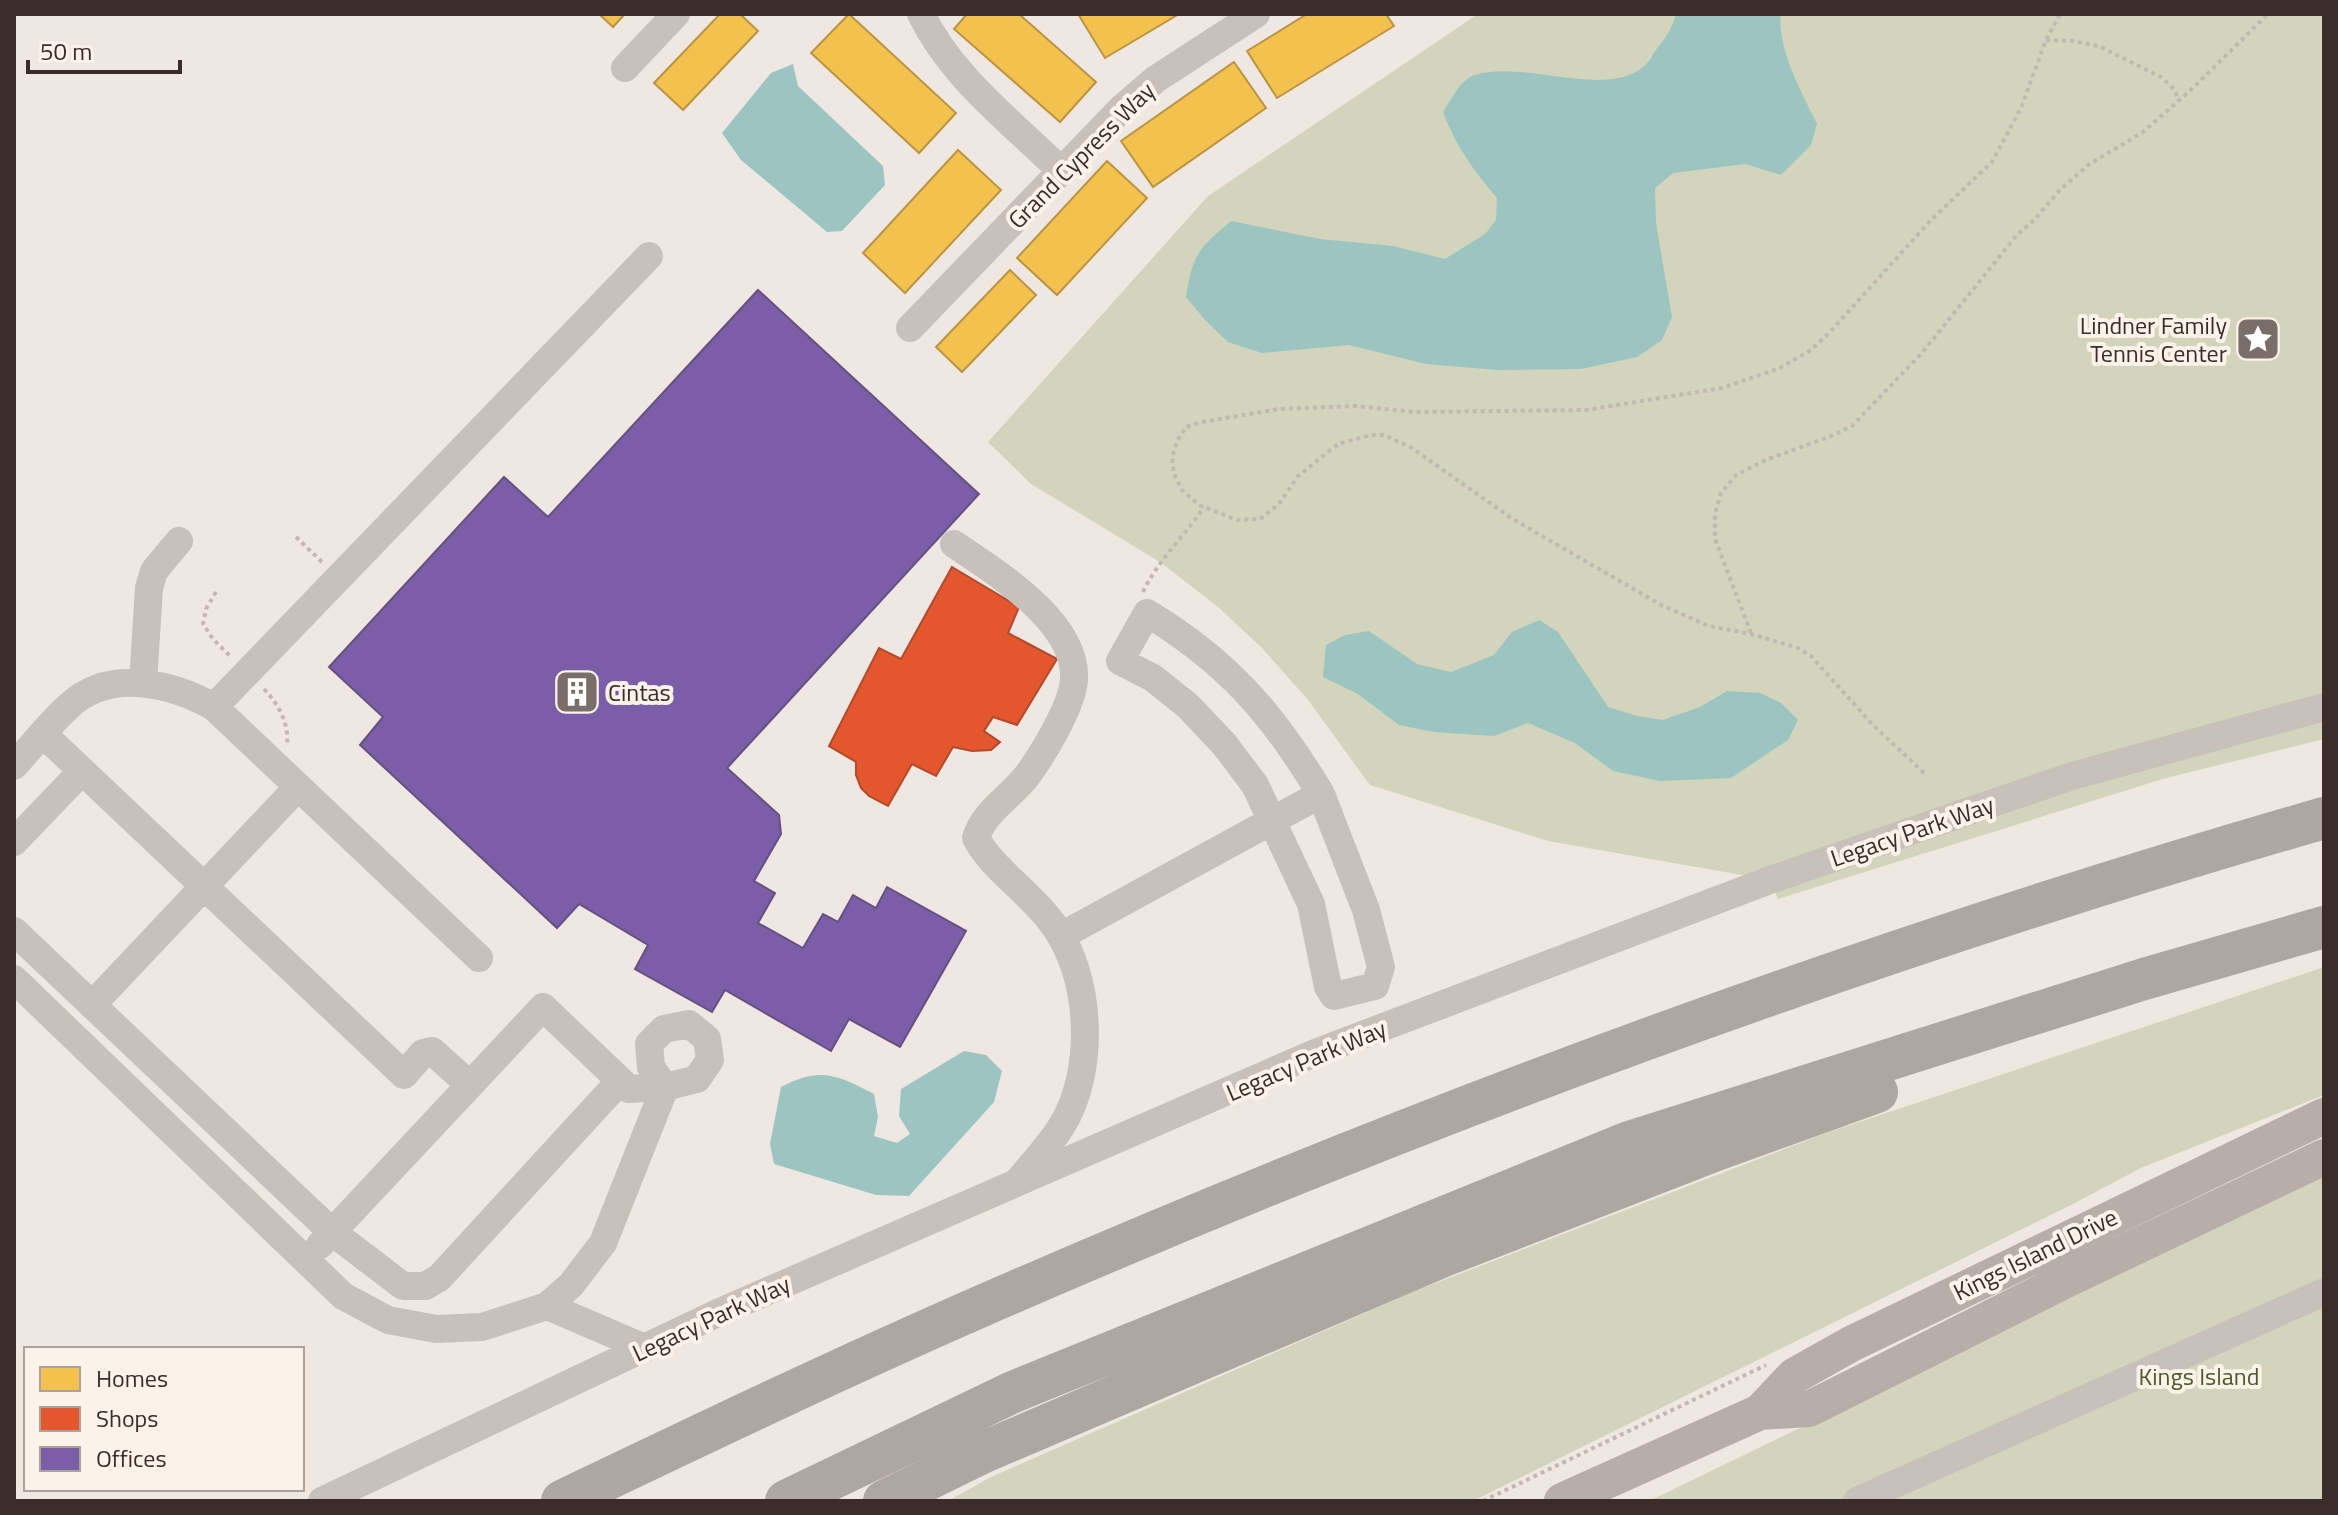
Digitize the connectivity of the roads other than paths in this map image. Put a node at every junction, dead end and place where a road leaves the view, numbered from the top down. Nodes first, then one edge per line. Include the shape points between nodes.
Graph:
1 (676, 14) edge
2 (921, 14) edge
3 (1256, 14) edge
4 (625, 68) dead end
5 (1061, 171) junction
6 (649, 256) dead end
7 (910, 328) dead end
8 (179, 541) dead end
9 (954, 544) dead end
10 (143, 683) junction
11 (214, 707) junction
12 (2324, 707) edge
13 (43, 734) junction
14 (14, 766) edge
15 (82, 771) junction
16 (290, 781) junction
17 (1321, 794) junction
18 (2324, 818) edge
19 (1271, 821) junction
20 (14, 842) edge
21 (204, 886) junction
22 (2324, 927) edge
23 (14, 931) edge
24 (1061, 936) junction
25 (479, 958) dead end
26 (14, 979) edge
27 (92, 1005) junction
28 (2055, 1007) junction
29 (130, 1041) junction
30 (106, 1068) junction
31 (620, 1081) junction
32 (470, 1085) junction
33 (2324, 1116) edge
34 (2324, 1157) edge
35 (1016, 1184) junction
36 (332, 1232) junction
37 (306, 1260) junction
38 (2324, 1292) edge
39 (547, 1306) junction
40 (645, 1348) junction
41 (1760, 1412) junction
42 (984, 1452) junction
43 (322, 1501) edge
44 (562, 1501) edge
45 (786, 1501) edge
46 (884, 1501) edge
47 (921, 1501) edge
48 (1562, 1501) edge
49 (1857, 1501) edge

1 - 4 street
2 - 5 street via 969,83
3 - 5 street, Grand Cypress Way via 1156,79
5 - 7 street, Grand Cypress Way
6 - 11 street
8 - 10 street via 154,571 149,588
9 - 24 street via 1018,588 1048,617 1074,671 1071,695 1042,752 1028,775 979,826 976,838 985,856 1029,893
10 - 11 street via 189,693
10 - 13 street via 108,684 71,703
11 - 16 street
12 - 35 street, Legacy Park Way via 2072,776 1770,880 1315,1053
13 - 14 street
13 - 15 street
15 - 20 street
15 - 21 street
16 - 21 street
16 - 25 street
17 - 19 street
17 - 19 street via 1366,910 1381,967 1375,986 1334,996 1328,987 1311,904
17 - 19 street via 1263,708 1223,668 1147,613 1120,661 1188,706 1224,744 1255,785
18 - 44 highway via 1872,961 1474,1105 984,1305
19 - 24 street
21 - 27 street
21 - 32 street via 404,1075 423,1053 432,1051
22 - 28 highway
23 - 27 street
24 - 35 street via 1082,988 1083,1063 1061,1127
26 - 30 street
27 - 29 street
28 - 42 highway via 1989,1052 1446,1255
28 - 45 highway via 1629,1142 1013,1392
29 - 30 street
29 - 36 street
30 - 37 street
31 - 32 street via 543,1007
31 - 36 street via 439,1278 425,1286 403,1286
31 - 39 street via 629,1089 665,1087 603,1243
32 - 36 street
33 - 41 main road, Kings Island Drive via 1851,1344 1794,1376
34 - 41 main road, Kings Island Drive via 1809,1409
35 - 40 street, Legacy Park Way
36 - 37 street
37 - 39 street via 343,1296 388,1320 424,1327 482,1327
38 - 49 street
39 - 40 street
40 - 43 street, Legacy Park Way
41 - 48 main road, Kings Island Drive
42 - 46 highway
42 - 47 highway

